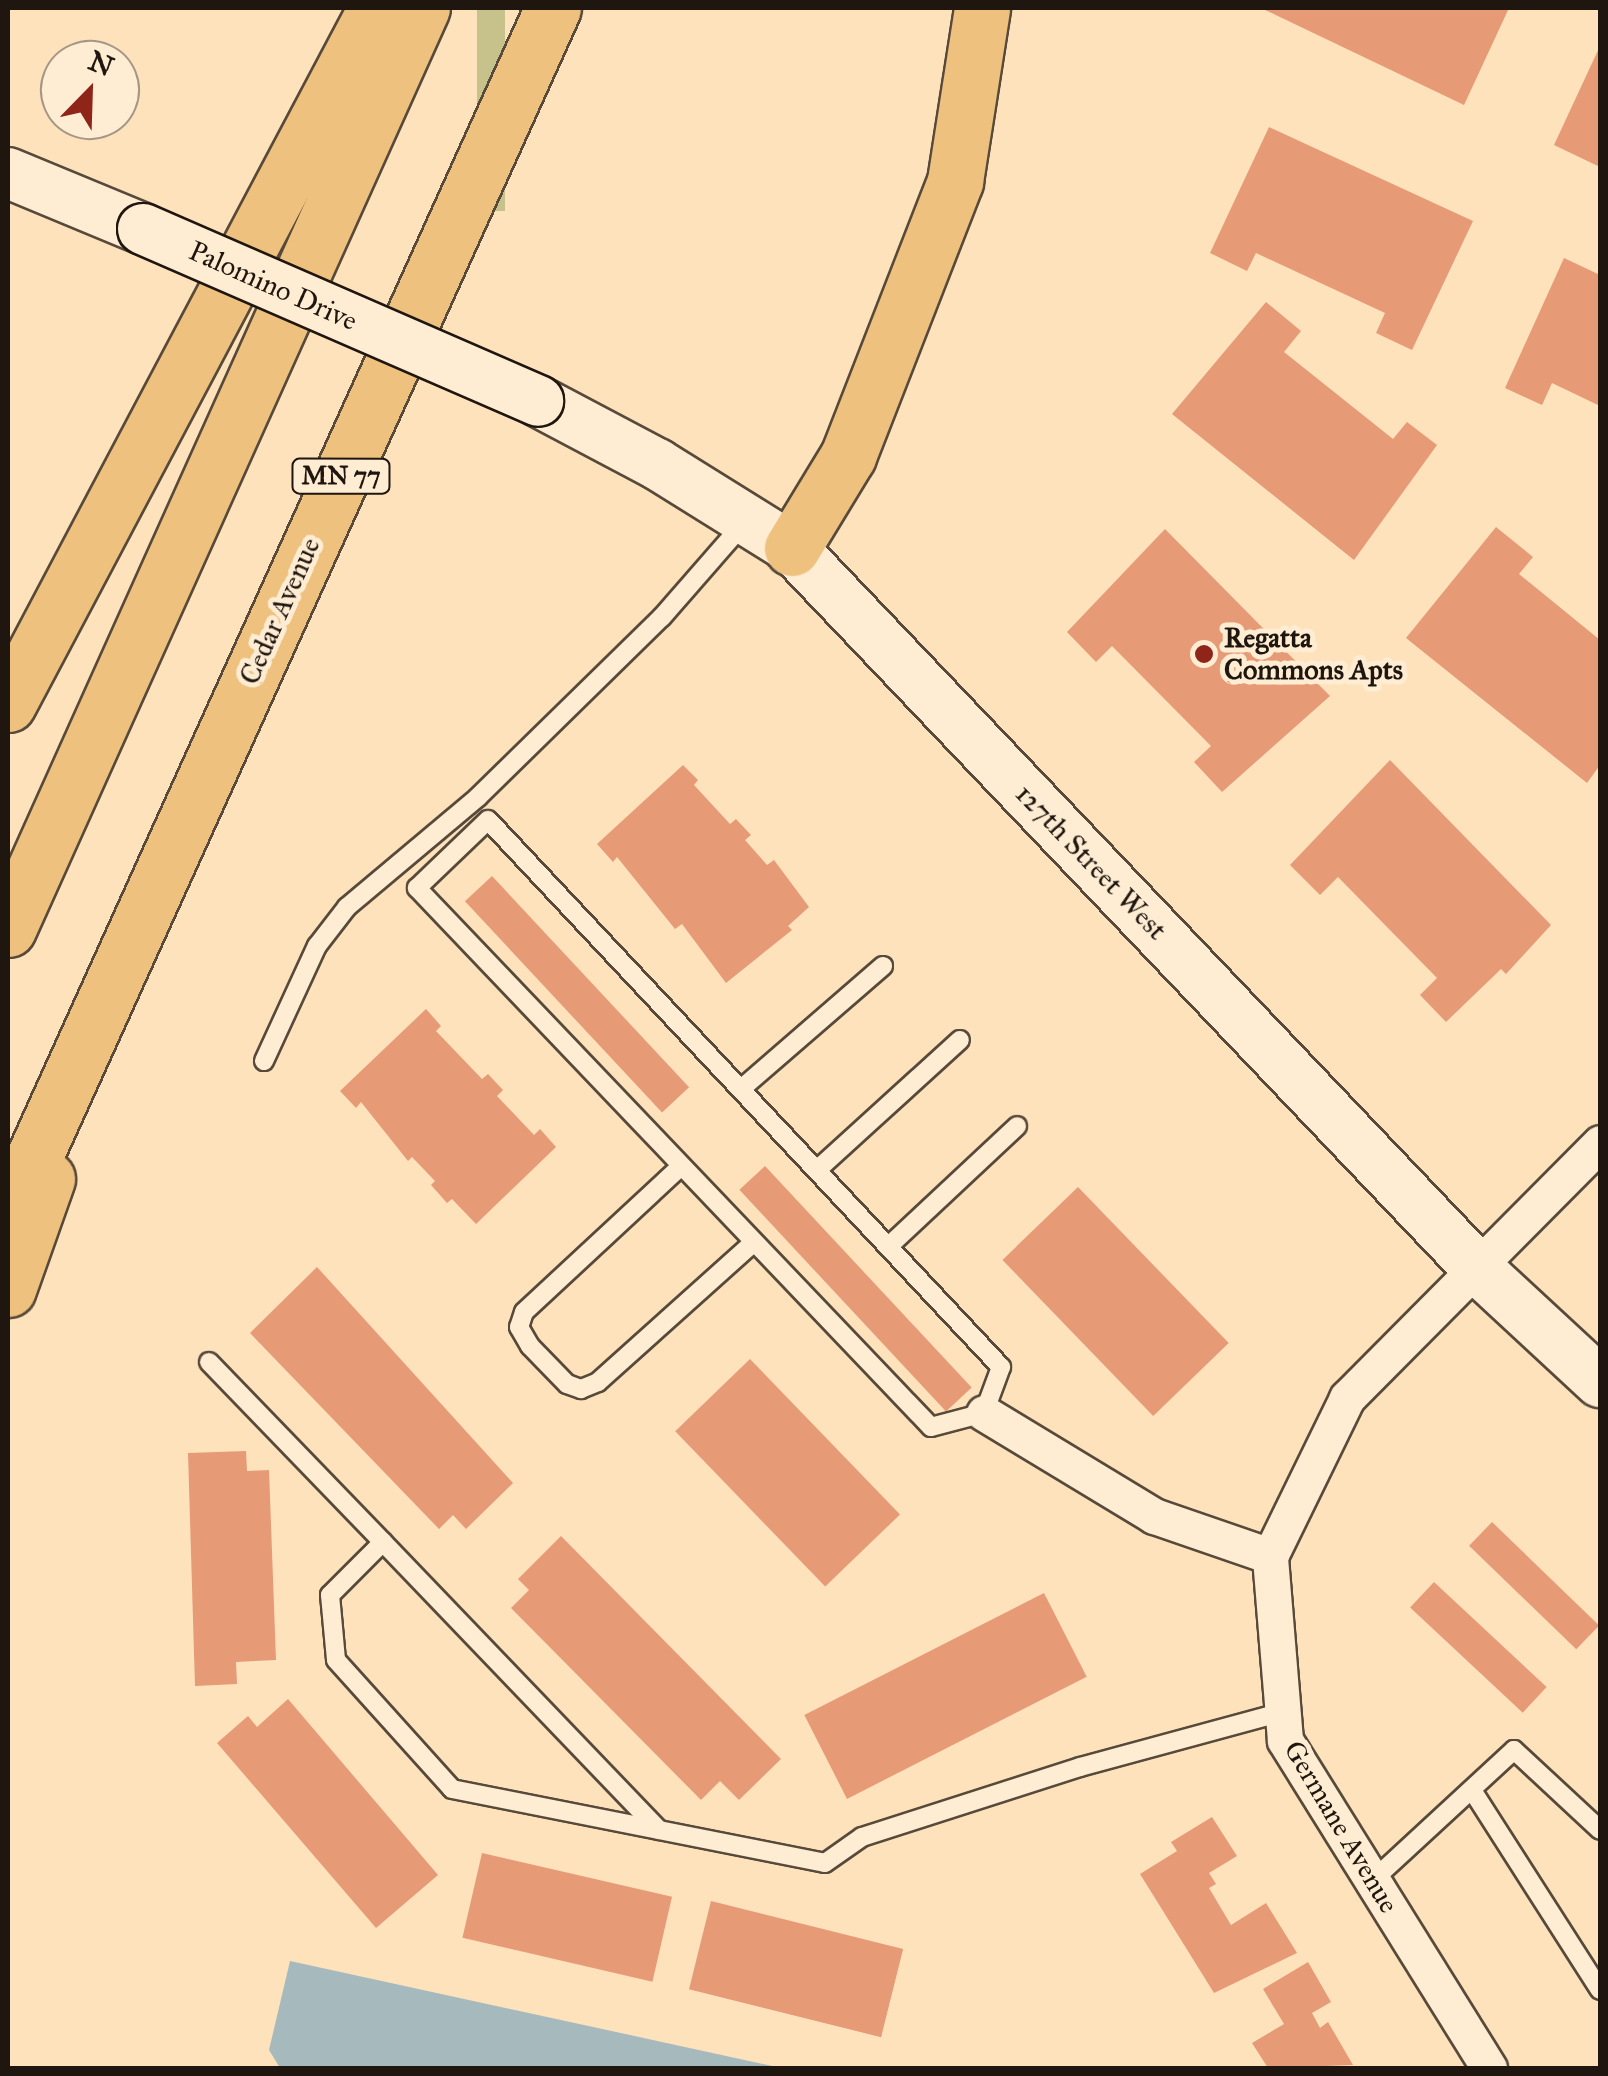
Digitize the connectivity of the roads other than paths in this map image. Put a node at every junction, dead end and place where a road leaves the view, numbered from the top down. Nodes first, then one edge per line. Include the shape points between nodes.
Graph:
1 (376, 8) edge
2 (422, 8) edge
3 (553, 8) edge
4 (982, 8) edge
5 (8, 173) edge
6 (538, 401) joint
7 (746, 520) junction
8 (792, 548) junction
9 (8, 704) edge
10 (8, 929) edge
11 (130, 945) junction
12 (882, 966) dead end
13 (960, 1040) dead end
14 (264, 1061) dead end
15 (741, 1089) junction
16 (1016, 1126) dead end
17 (1600, 1143) edge
18 (678, 1168) junction
19 (818, 1170) junction
20 (8, 1214) edge
21 (752, 1244) junction
22 (890, 1245) junction
23 (1478, 1270) junction
24 (8, 1289) edge
25 (208, 1362) dead end
26 (1600, 1382) edge
27 (984, 1413) junction
28 (383, 1542) junction
29 (1270, 1556) junction
30 (1283, 1712) junction
31 (1472, 1790) junction
32 (660, 1830) junction
33 (1600, 1830) edge
34 (1372, 1881) junction
35 (1600, 1990) edge
36 (1489, 2068) edge

1 - 9 highway
2 - 10 highway
3 - 11 highway, Cedar Avenue / MN 77
4 - 8 highway via 955,181 848,456
5 - 6 street, Palomino Drive, bridge
6 - 7 street, 127th Street West
7 - 8 street, 127th Street West
7 - 14 lane via 662,617 478,796 347,907 317,946
8 - 23 street, 127th Street West
11 - 20 highway, Cedar Avenue / MN 77
11 - 24 highway
12 - 15 lane
13 - 19 lane
15 - 18 lane via 488,820 417,888
15 - 19 lane
16 - 22 lane
17 - 23 street
18 - 21 lane
18 - 21 lane via 524,1312 524,1336 567,1384 581,1389 598,1382
19 - 22 lane
21 - 27 lane via 931,1427
22 - 27 lane via 1001,1368
23 - 26 street, 127th Street West
23 - 29 street via 1347,1398
25 - 28 lane
27 - 29 street via 1154,1516
28 - 32 lane
28 - 32 lane via 330,1595 336,1660 452,1789
29 - 30 street, Germane Avenue
30 - 32 lane via 1080,1766 862,1837 826,1863
30 - 34 street, Germane Avenue via 1285,1740
31 - 33 lane via 1514,1750
31 - 34 lane
31 - 35 lane
34 - 36 street, Germane Avenue

